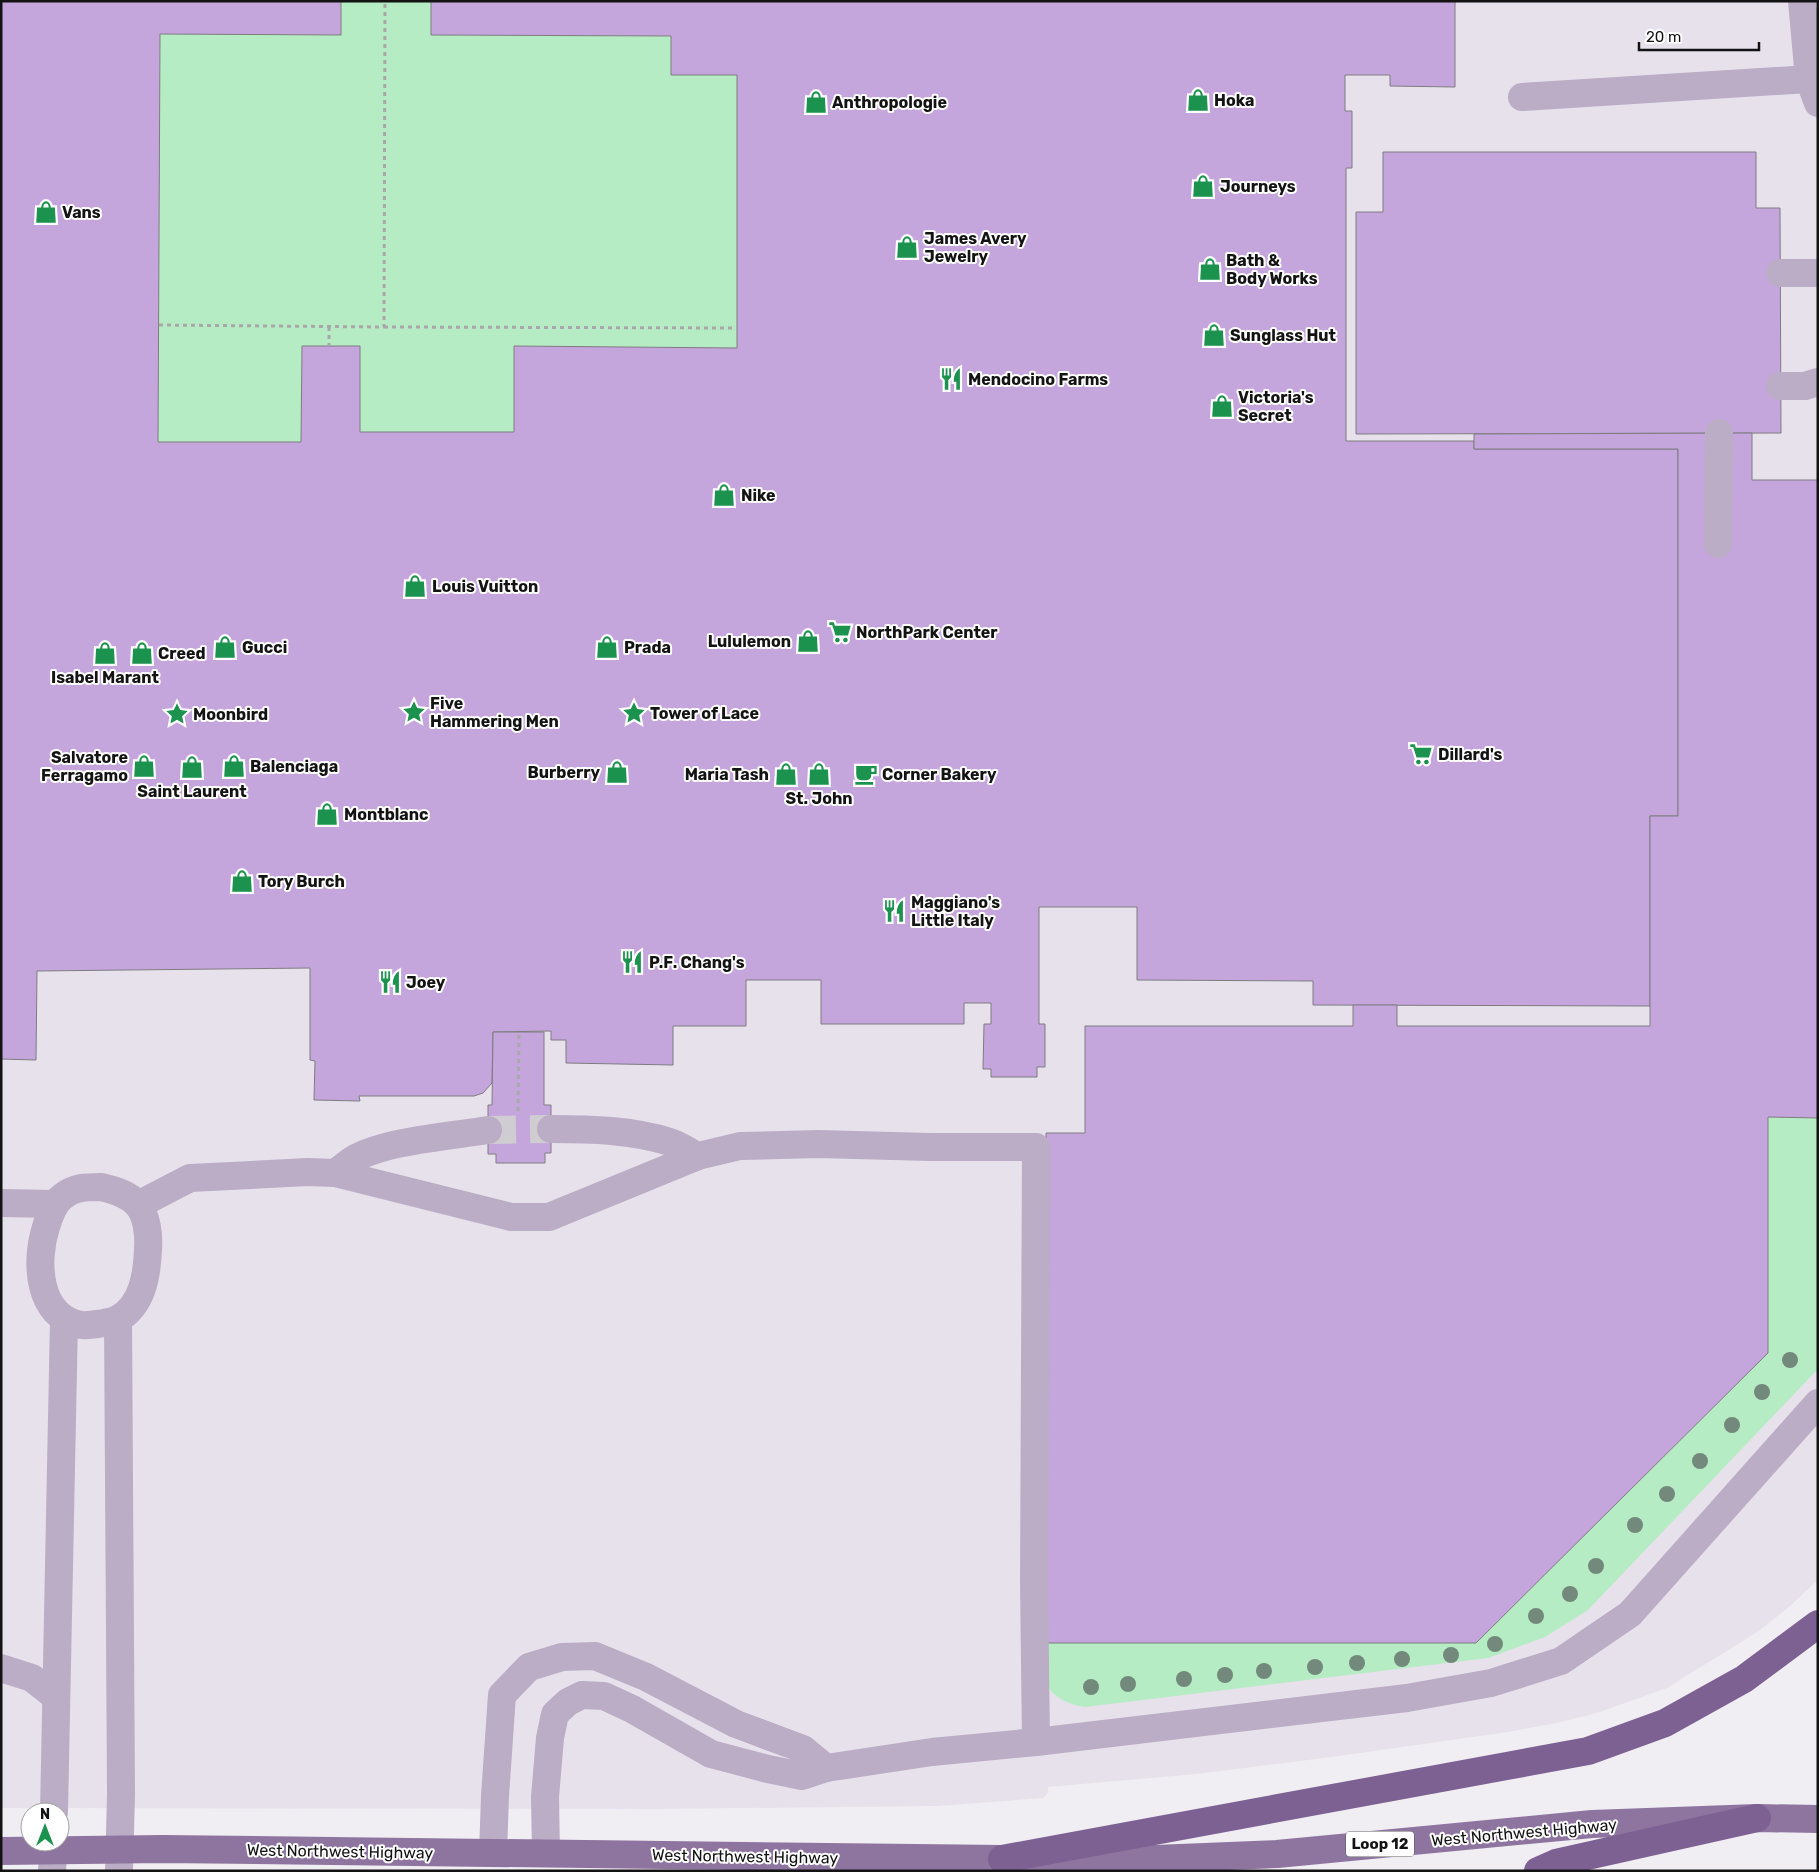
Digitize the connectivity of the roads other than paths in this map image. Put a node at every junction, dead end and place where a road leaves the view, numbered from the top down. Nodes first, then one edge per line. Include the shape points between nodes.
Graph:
1 (1802, 1) edge
2 (1813, 91) edge
3 (1522, 97) dead end
4 (1780, 273) dead end
5 (1818, 273) edge
6 (1818, 382) edge
7 (1780, 386) dead end
8 (1719, 433) dead end
9 (1718, 544) dead end
10 (488, 1130) tunnel mouth
11 (552, 1130) tunnel mouth
12 (698, 1156) junction
13 (335, 1173) junction
14 (1, 1203) edge
15 (55, 1204) junction
16 (138, 1205) junction
17 (118, 1319) junction
18 (64, 1320) junction
19 (1818, 1402) edge
20 (1818, 1624) edge
21 (1, 1668) edge
22 (56, 1697) junction
23 (1036, 1742) junction
24 (826, 1768) junction
25 (54, 1802) edge
26 (1757, 1818) junction
27 (1818, 1819) edge
28 (1, 1851) edge
29 (493, 1852) junction
30 (546, 1853) junction
31 (53, 1855) edge
32 (1002, 1858) junction
33 (119, 1860) edge
34 (1538, 1871) edge

1 - 2 lane
2 - 3 lane
4 - 5 lane
6 - 7 lane via 1805,386
8 - 9 lane
10 - 13 lane via 382,1149 356,1158
11 - 12 lane via 630,1134 672,1142
12 - 13 lane via 549,1217 511,1217
12 - 23 lane via 740,1146 1036,1147
13 - 16 lane via 190,1178
14 - 15 lane
15 - 16 lane via 77,1188 101,1187 118,1191
15 - 18 lane via 42,1240 40,1265 43,1288 51,1305
16 - 17 lane via 149,1237 146,1275 133,1306
17 - 18 lane via 83,1325
17 - 33 lane
18 - 22 lane
19 - 23 lane via 1630,1614 1561,1661 1491,1683 1407,1698
20 - 32 highway via 1736,1684 1665,1723 1588,1751
21 - 22 lane via 32,1678
22 - 25 lane
23 - 24 lane via 932,1752
24 - 29 lane via 803,1750 736,1724 646,1677 596,1656 562,1657 529,1667 502,1695
24 - 30 lane via 802,1776 711,1754 611,1699 582,1695 555,1714 545,1797
26 - 27 main road, West Northwest Highway / Loop 12
26 - 32 main road, West Northwest Highway / Loop 12 via 1592,1824 1277,1854
26 - 34 highway via 1556,1862
28 - 31 main road, West Northwest Highway / Loop 12
29 - 30 main road, West Northwest Highway / Loop 12
29 - 33 main road, West Northwest Highway / Loop 12
30 - 32 main road, West Northwest Highway / Loop 12
31 - 33 main road, West Northwest Highway / Loop 12

